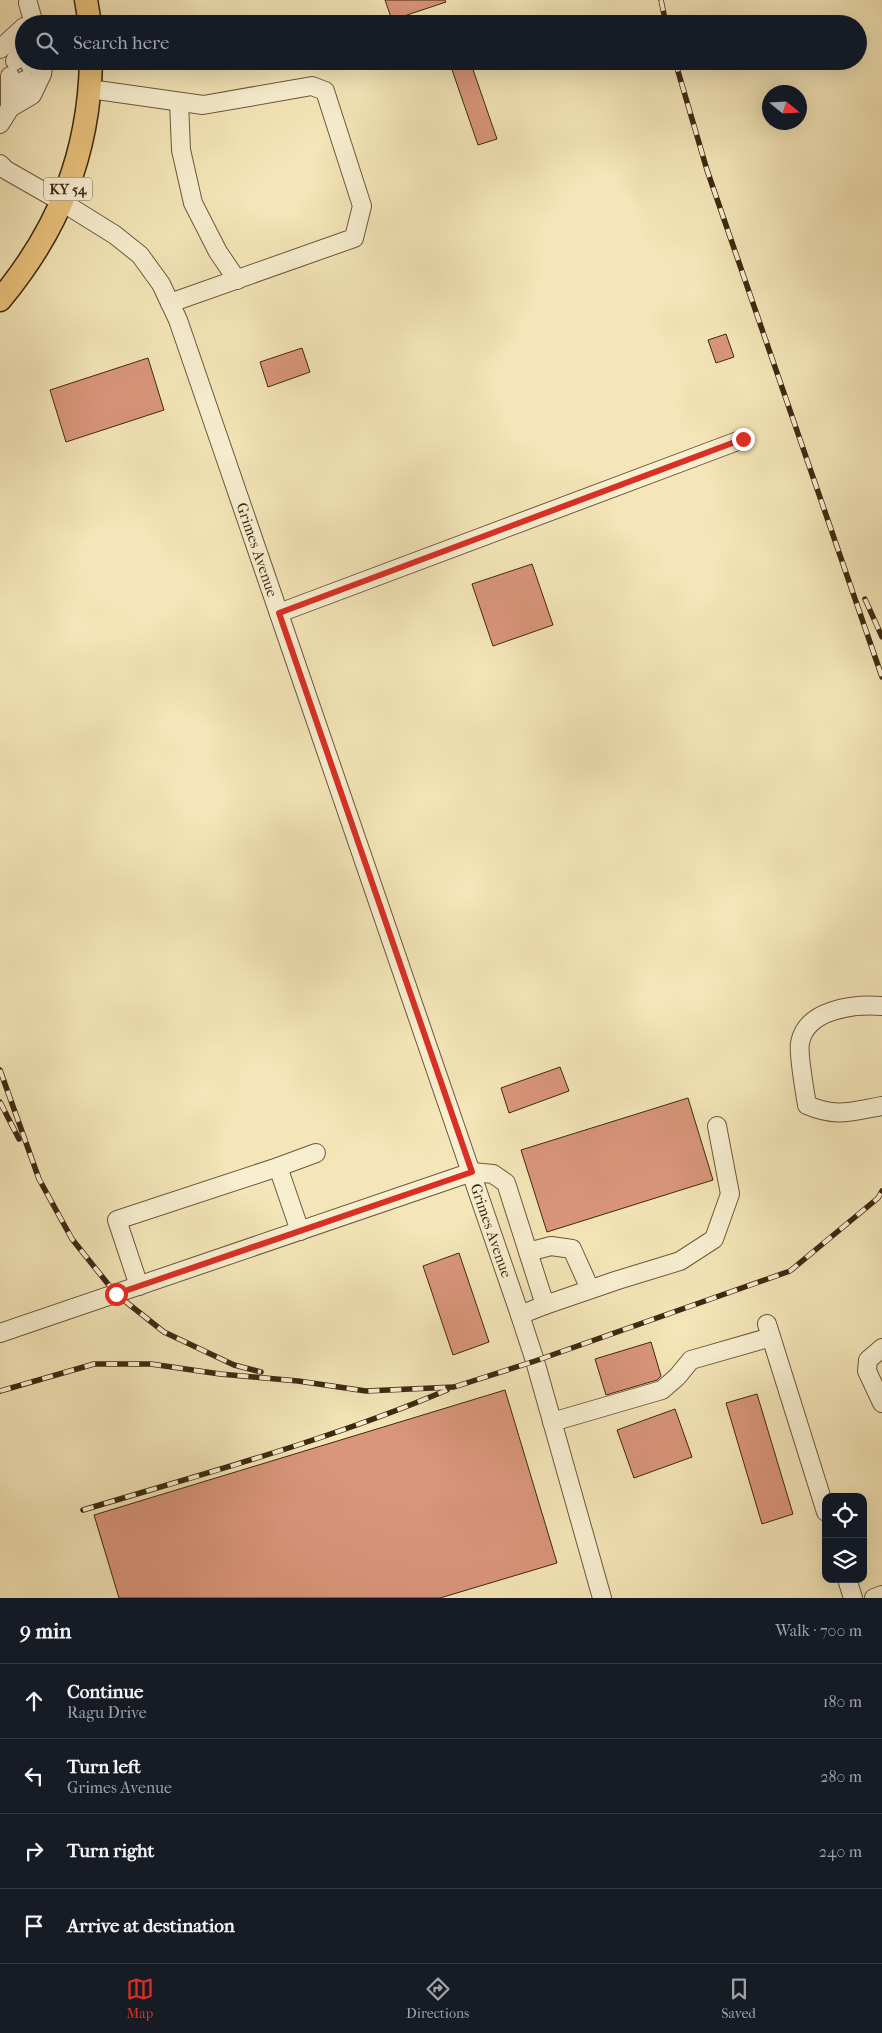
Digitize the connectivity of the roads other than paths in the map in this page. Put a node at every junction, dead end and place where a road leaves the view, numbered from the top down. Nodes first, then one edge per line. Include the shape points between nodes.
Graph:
1 (86, 0) edge
2 (88, 15) edge
3 (15, 32) edge
4 (0, 49) edge
5 (24, 70) edge
6 (31, 70) edge
7 (91, 70) edge
8 (90, 89) junction
9 (179, 102) junction
10 (10, 108) junction
11 (0, 124) edge
12 (0, 164) edge
13 (62, 202) junction
14 (237, 280) junction
15 (0, 300) edge
16 (170, 303) junction
17 (743, 439) dead end
18 (279, 613) junction
19 (882, 1006) edge
20 (882, 1106) edge
21 (717, 1126) dead end
22 (316, 1153) dead end
23 (278, 1167) junction
24 (472, 1172) junction
25 (300, 1231) junction
26 (528, 1252) junction
27 (139, 1286) junction
28 (590, 1289) junction
29 (545, 1305) junction
30 (520, 1315) junction
31 (0, 1333) edge
32 (882, 1348) edge
33 (882, 1403) edge
34 (552, 1422) junction
35 (822, 1499) edge
36 (848, 1583) edge
37 (882, 1595) edge
38 (602, 1598) edge
39 (853, 1598) edge
40 (874, 1598) edge

1 - 2 main road
3 - 4 street
5 - 10 street
6 - 10 street via 42,74 32,95
7 - 8 main road, KY 54
8 - 9 street
8 - 13 main road, KY 54 via 78,156
9 - 14 street via 181,150 193,203 218,252
9 - 14 street via 202,105 312,86 325,91 362,206 354,238
10 - 11 street
12 - 13 street, Grimes Avenue
13 - 15 main road, KY 54 via 37,252
13 - 16 street, Grimes Avenue via 140,255 162,284
14 - 16 street
16 - 18 street, Grimes Avenue
17 - 18 street
18 - 24 street, Grimes Avenue
19 - 20 street via 830,1011 810,1024 800,1043 807,1105 836,1114
21 - 28 street via 730,1194 714,1238 680,1261
22 - 23 street
23 - 25 street
23 - 27 street via 117,1220
24 - 25 street
24 - 26 street via 493,1174 506,1183
24 - 30 street, Grimes Avenue
25 - 27 street
26 - 28 street via 551,1246 572,1249
26 - 29 street
27 - 31 street
28 - 29 street
29 - 30 street
30 - 34 street, Grimes Avenue
32 - 33 street via 868,1360 867,1371
34 - 35 street via 662,1390 691,1360 769,1331
34 - 38 street, Grimes Avenue
36 - 39 street
37 - 40 street

